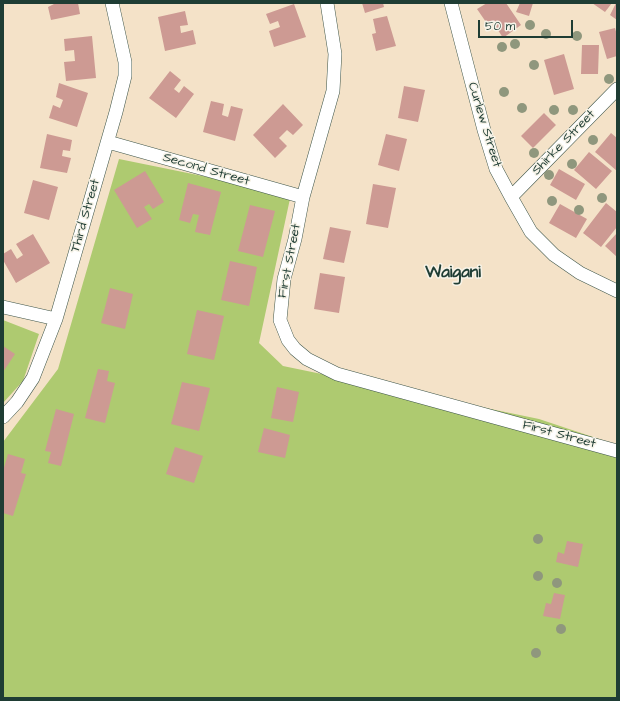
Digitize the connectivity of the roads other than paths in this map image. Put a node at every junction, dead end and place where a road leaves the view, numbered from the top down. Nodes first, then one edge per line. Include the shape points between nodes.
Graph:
1 (112, 3) edge
2 (327, 3) edge
3 (451, 3) edge
4 (617, 89) edge
5 (108, 142) junction
6 (303, 197) junction
7 (512, 197) junction
8 (617, 291) edge
9 (3, 307) edge
10 (56, 320) junction
11 (3, 417) edge
12 (617, 451) edge

1 - 5 street, Third Street via 125,62 125,76
2 - 6 street, First Street via 335,54 333,91
3 - 7 street, Curlew Street via 484,130 496,168
4 - 7 street, Shirke Street
5 - 6 street, Second Street
5 - 10 street, Third Street
6 - 12 street, First Street via 284,279 280,320 288,340 295,349 337,374
7 - 8 street, Curlew Street via 532,232 554,255 580,273
9 - 10 street
10 - 11 street, Third Street via 33,378

